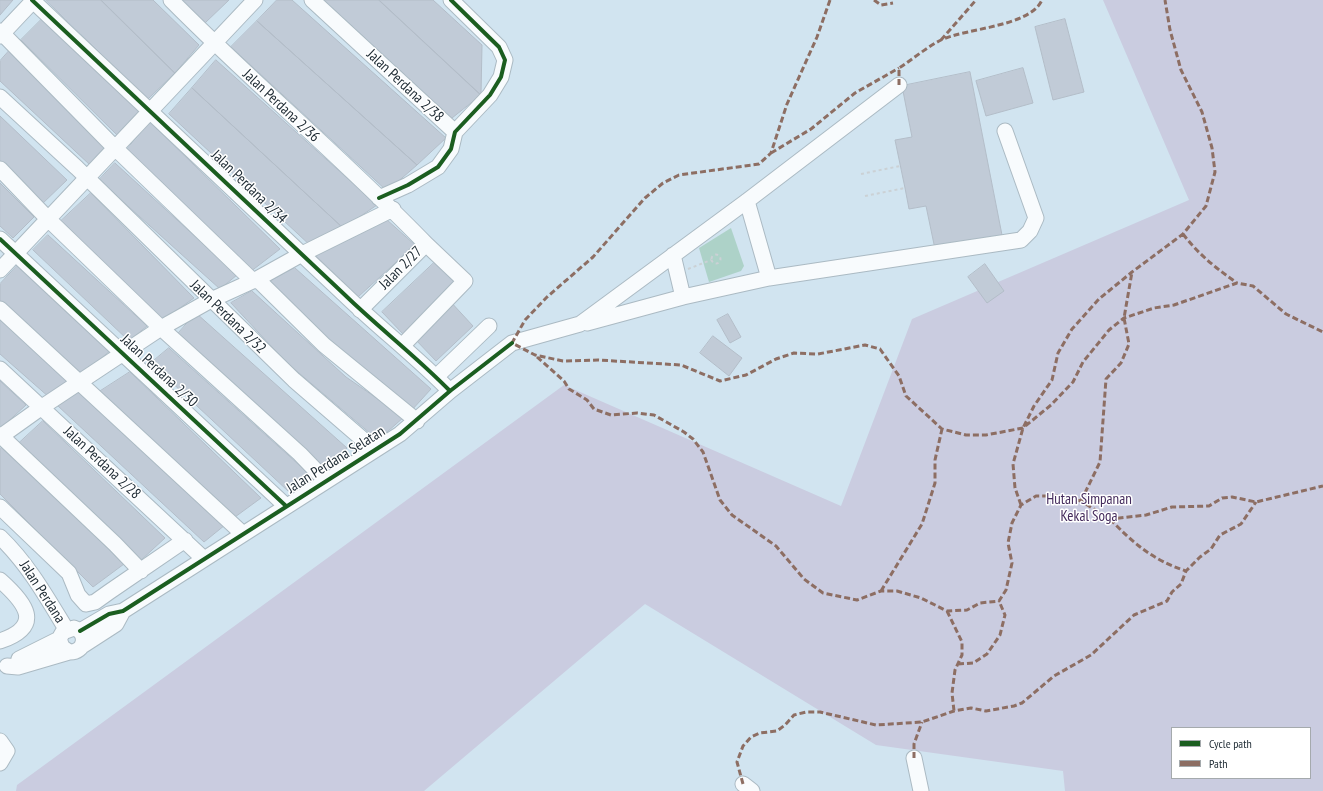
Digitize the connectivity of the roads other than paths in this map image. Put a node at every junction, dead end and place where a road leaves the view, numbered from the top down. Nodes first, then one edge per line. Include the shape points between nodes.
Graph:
1 (33, 0) edge
2 (172, 0) edge
3 (255, 0) edge
4 (312, 0) edge
5 (451, 0) edge
6 (1, 34) edge
7 (214, 43) junction
8 (899, 85) dead end
9 (0, 97) edge
10 (151, 110) junction
11 (1005, 131) dead end
12 (455, 132) junction
13 (115, 148) junction
14 (0, 169) edge
15 (82, 173) junction
16 (380, 198) junction
17 (747, 201) junction
18 (393, 210) junction
19 (48, 220) junction
20 (426, 244) junction
21 (7, 246) edge
22 (302, 254) junction
23 (673, 255) junction
24 (0, 270) edge
25 (769, 278) junction
26 (255, 280) junction
27 (683, 297) junction
28 (211, 300) junction
29 (0, 309) edge
30 (360, 310) junction
31 (580, 324) junction
32 (489, 326) dead end
33 (161, 328) junction
34 (402, 346) junction
35 (123, 353) junction
36 (0, 369) edge
37 (436, 377) junction
38 (80, 382) junction
39 (450, 391) junction
40 (42, 407) junction
41 (417, 421) junction
42 (0, 436) edge
43 (375, 450) junction
44 (326, 481) junction
45 (286, 506) junction
46 (0, 507) edge
47 (243, 534) junction
48 (0, 537) edge
49 (185, 540) junction
50 (203, 558) junction
51 (141, 572) junction
52 (0, 580) edge
53 (71, 640) junction
54 (0, 641) edge
55 (4, 668) edge
56 (0, 741) edge
57 (914, 758) dead end
58 (0, 763) edge
59 (921, 791) edge

1 - 6 street
1 - 10 street, Jalan Perdana 2/34
2 - 7 street, Jalan Perdana 2/36
3 - 7 street
4 - 12 street, Jalan Perdana 2/38
5 - 12 street via 499,47 505,60 501,77 490,95
6 - 13 street
7 - 10 street
7 - 16 street, Jalan Perdana 2/36
8 - 17 street
9 - 15 street, Jalan Perdana 2/32
10 - 13 street
10 - 22 street, Jalan Perdana 2/34
11 - 25 street via 1036,218 1030,231 1021,240
12 - 16 street, Jalan Perdana 2/38 via 450,149 438,168
13 - 15 street
13 - 26 street
14 - 19 street
15 - 19 street
15 - 28 street, Jalan Perdana 2/32
16 - 18 street, Jalan Perdana 2/36
17 - 23 street
17 - 25 street
18 - 20 street, Jalan 2/27
18 - 22 street
19 - 21 street
19 - 33 street
20 - 30 street, Jalan 2/27
20 - 34 street via 465,282
21 - 24 street
21 - 35 street, Jalan Perdana 2/30
22 - 26 street
22 - 30 street, Jalan Perdana 2/34
23 - 27 street
23 - 31 street
25 - 27 street
26 - 28 street
26 - 41 street via 324,345
27 - 31 street
28 - 33 street
28 - 43 street, Jalan Perdana 2/32 via 294,380
29 - 38 street
30 - 34 street, Jalan Perdana 2/34
31 - 39 street, Jalan Perdana Selatan via 512,343
32 - 37 street
33 - 35 street
33 - 44 street via 300,454
34 - 37 street, Jalan Perdana 2/34
35 - 38 street
35 - 45 street, Jalan Perdana 2/30
36 - 40 street, Jalan Perdana 2/28
37 - 39 street, Jalan Perdana 2/34
38 - 40 street
38 - 47 street
39 - 41 street, Jalan Perdana Selatan
40 - 42 street
40 - 49 street, Jalan Perdana 2/28
41 - 43 street, Jalan Perdana Selatan
42 - 51 street via 115,544
43 - 44 street, Jalan Perdana Selatan
44 - 45 street, Jalan Perdana Selatan
45 - 47 street, Jalan Perdana Selatan
46 - 51 street via 69,573 78,595 86,604 94,602
47 - 50 street, Jalan Perdana Selatan
48 - 53 street, Jalan Perdana via 36,578
49 - 50 street, Jalan Perdana 2/28
49 - 51 street
50 - 53 street, Jalan Perdana Selatan via 123,611 116,624
52 - 54 street via 15,595 28,618 21,632
53 - 55 street via 18,667
56 - 58 street via 7,751
57 - 59 street

